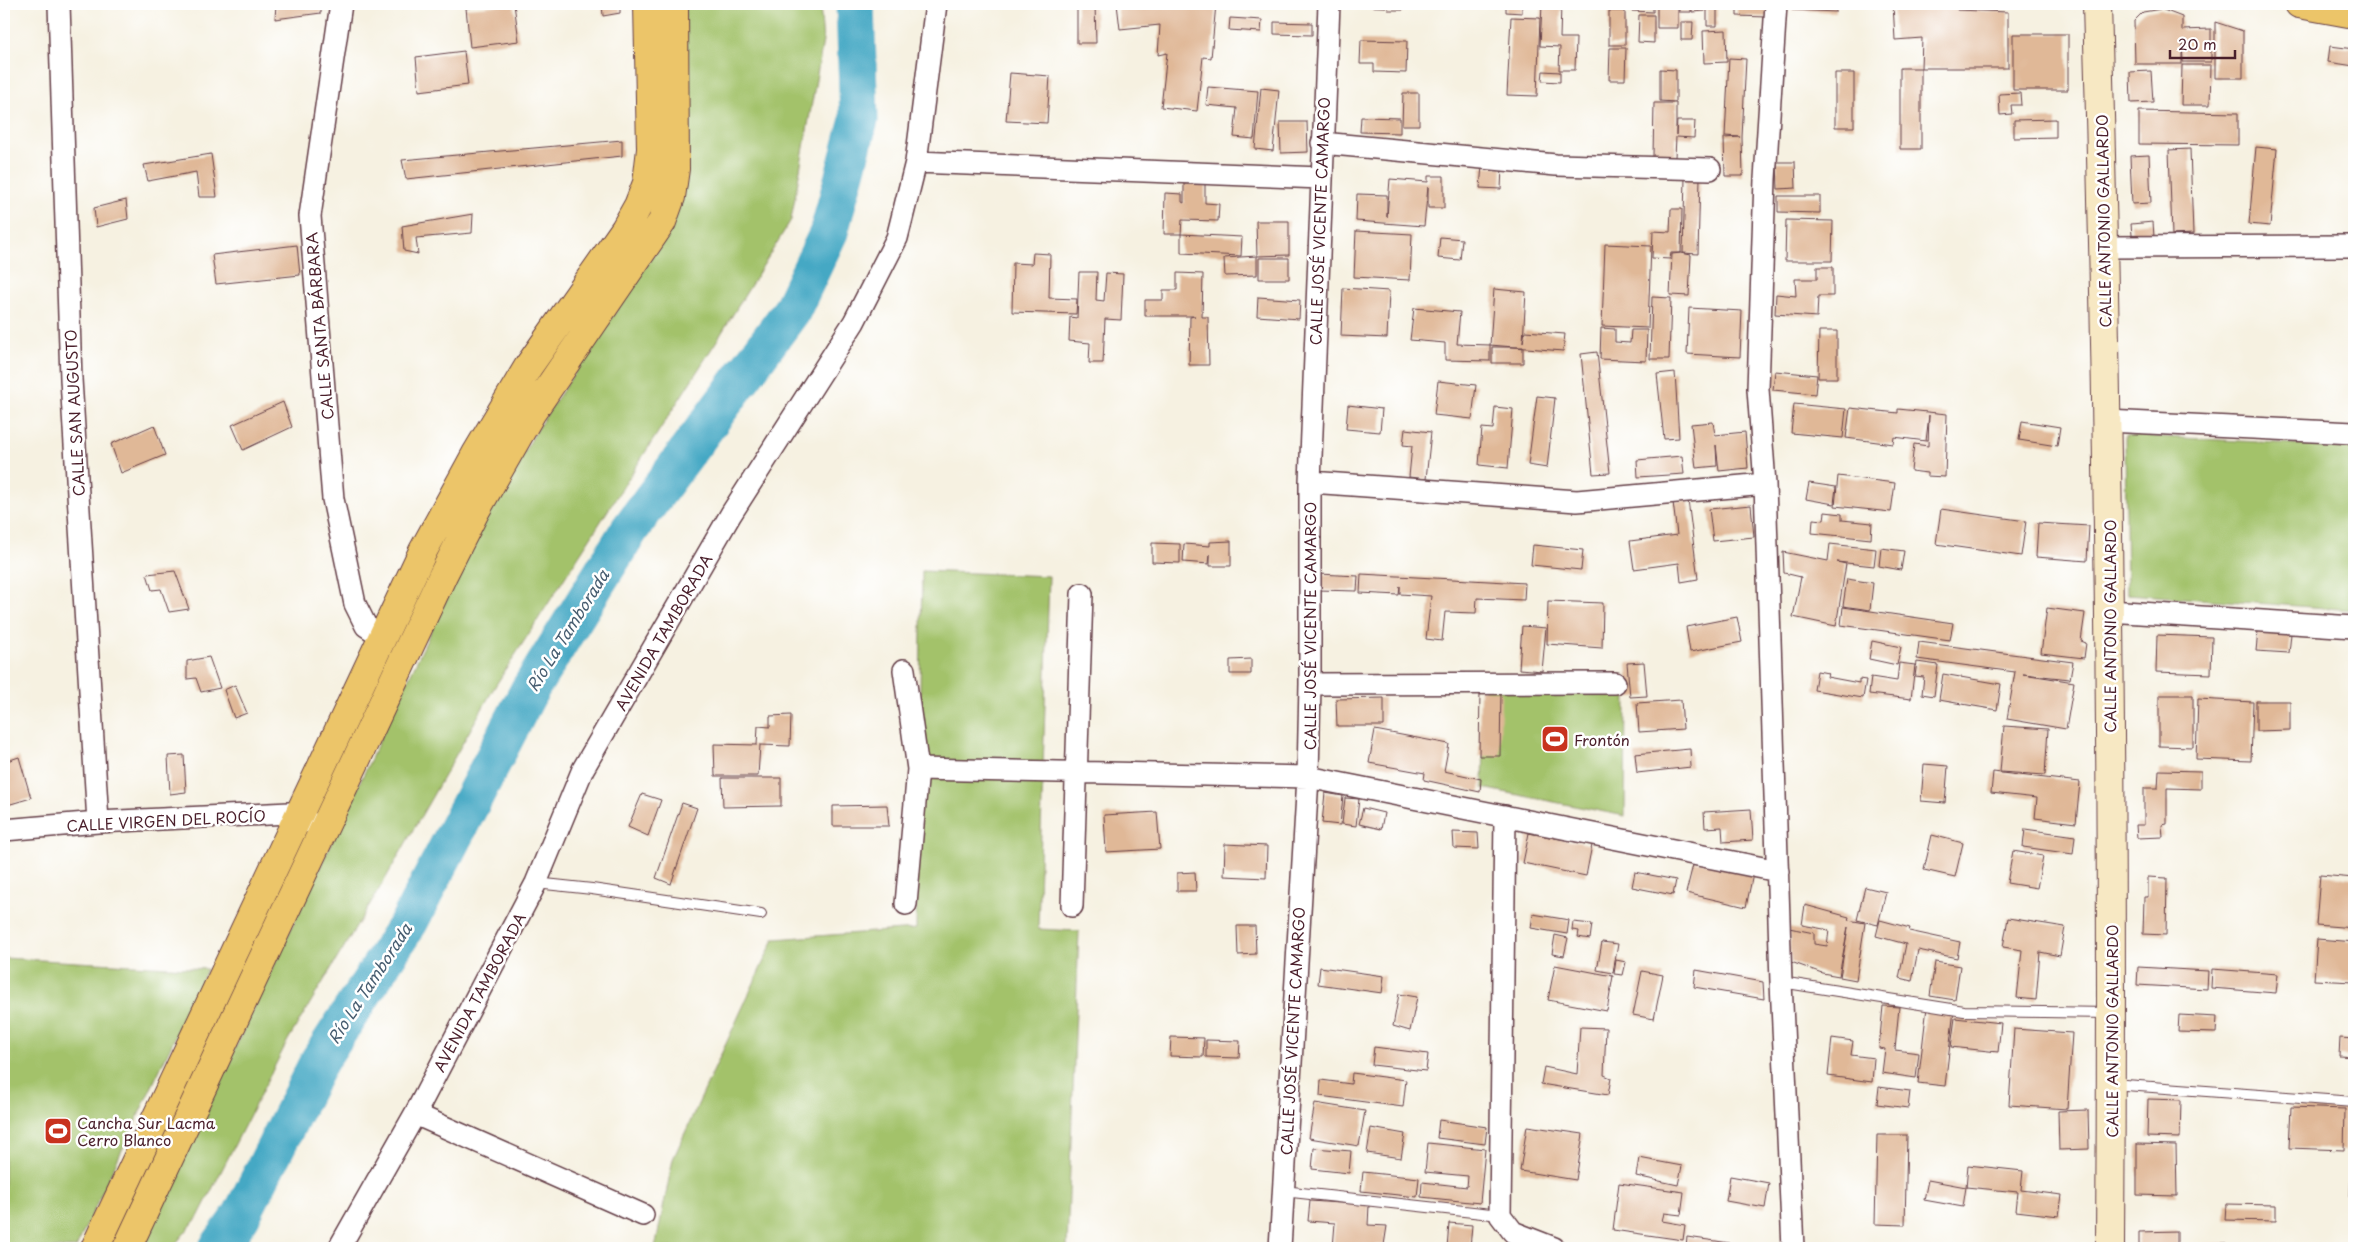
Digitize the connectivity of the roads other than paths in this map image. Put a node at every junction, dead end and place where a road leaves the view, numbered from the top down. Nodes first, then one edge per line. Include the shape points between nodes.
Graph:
1 (58, 4) edge
2 (341, 4) edge
3 (648, 4) edge
4 (674, 4) edge
5 (936, 4) edge
6 (1329, 4) edge
7 (1776, 4) edge
8 (2097, 4) edge
9 (2299, 4) edge
10 (2354, 14) edge
11 (1322, 143) junction
12 (916, 162) junction
13 (1710, 169) dead end
14 (1321, 178) junction
15 (2354, 246) edge
16 (2104, 247) junction
17 (2107, 421) junction
18 (2354, 432) edge
19 (1310, 482) junction
20 (1765, 484) junction
21 (1082, 594) dead end
22 (2109, 611) junction
23 (2354, 627) edge
24 (383, 637) junction
25 (904, 670) dead end
26 (1616, 683) dead end
27 (1310, 684) junction
28 (918, 770) junction
29 (1076, 774) junction
30 (1308, 777) junction
31 (298, 815) junction
32 (1505, 816) junction
33 (98, 822) junction
34 (325, 829) junction
35 (4, 830) edge
36 (1778, 871) junction
37 (536, 883) junction
38 (906, 904) dead end
39 (1072, 906) dead end
40 (761, 914) dead end
41 (1781, 982) junction
42 (2112, 1013) junction
43 (2111, 1084) junction
44 (2354, 1102) edge
45 (414, 1114) junction
46 (1283, 1191) junction
47 (643, 1215) dead end
48 (1500, 1216) junction
49 (95, 1248) edge
50 (127, 1248) edge
51 (340, 1248) edge
52 (1280, 1248) edge
53 (1554, 1248) edge
54 (1793, 1248) edge
55 (2110, 1248) edge

1 - 33 street, CALLE SAN AUGUSTO via 71,380
2 - 24 street, CALLE SANTA BÁRBARA via 310,216 333,499 355,604 366,626
3 - 24 main road via 651,149 647,183 638,206 528,368 476,454 423,551
4 - 34 main road via 675,169 671,196 662,222 532,412 476,510
5 - 12 street, AVENIDA TAMBORADA
6 - 11 street, CALLE JOSÉ VICENTE CAMARGO
7 - 20 street via 1765,179 1758,389
8 - 16 main road, CALLE ANTONIO GALLARDO
9 - 10 main road
11 - 13 street via 1556,165
11 - 14 street, CALLE JOSÉ VICENTE CAMARGO
12 - 14 street
12 - 37 street, AVENIDA TAMBORADA via 897,238 854,322 731,514 583,769
14 - 19 street, CALLE JOSÉ VICENTE CAMARGO
15 - 16 street
16 - 17 main road, CALLE ANTONIO GALLARDO
17 - 18 street
17 - 22 main road, CALLE ANTONIO GALLARDO
19 - 20 street via 1577,500
19 - 27 street, CALLE JOSÉ VICENTE CAMARGO
20 - 36 street
21 - 29 street
22 - 23 street
22 - 42 main road, CALLE ANTONIO GALLARDO
24 - 31 main road
25 - 28 street
26 - 27 street
27 - 30 street, CALLE JOSÉ VICENTE CAMARGO
28 - 29 street
28 - 38 street
29 - 30 street
29 - 39 street
30 - 32 street
30 - 46 street, CALLE JOSÉ VICENTE CAMARGO
31 - 33 street, CALLE VIRGEN DEL ROCÍO
31 - 34 street, CALLE VIRGEN DEL ROCÍO
31 - 49 main road
32 - 36 street
32 - 48 street
33 - 35 street, CALLE VIRGEN DEL ROCÍO
34 - 50 main road
36 - 41 street
37 - 40 lane
37 - 45 street, AVENIDA TAMBORADA
41 - 42 lane via 1964,1012
41 - 54 street
42 - 43 main road, CALLE ANTONIO GALLARDO
43 - 44 lane
43 - 55 main road, CALLE ANTONIO GALLARDO
45 - 47 street
45 - 51 street, AVENIDA TAMBORADA
46 - 48 lane
46 - 52 street, CALLE JOSÉ VICENTE CAMARGO
48 - 53 street via 1513,1232

